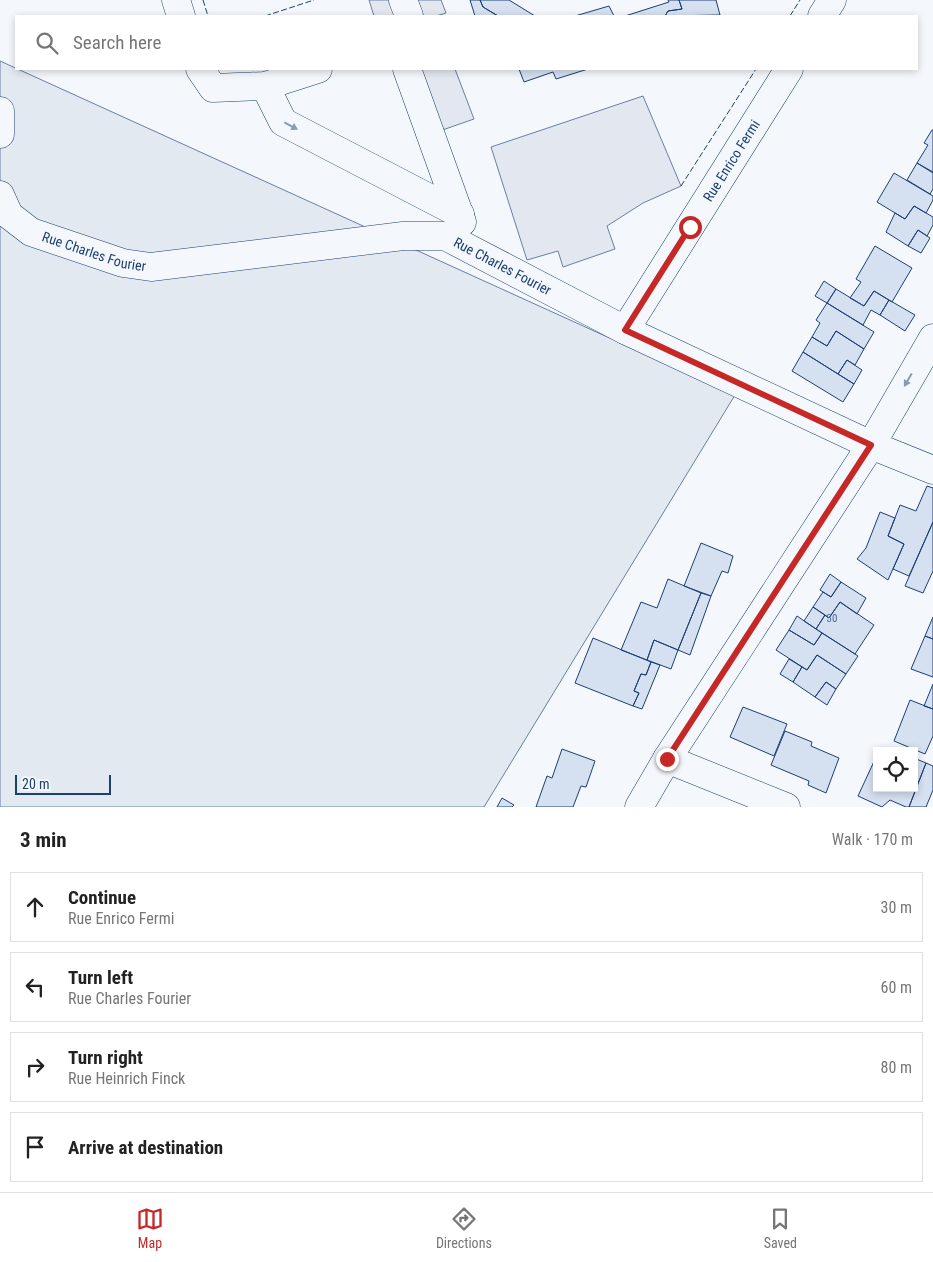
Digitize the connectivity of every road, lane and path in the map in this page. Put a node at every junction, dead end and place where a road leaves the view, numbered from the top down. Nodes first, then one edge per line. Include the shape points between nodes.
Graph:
1 (176, 0) edge
2 (403, 0) edge
3 (832, 0) edge
4 (181, 15) edge
5 (409, 15) edge
6 (823, 15) edge
7 (201, 70) edge
8 (315, 70) edge
9 (408, 70) edge
10 (788, 70) edge
11 (265, 86) junction
12 (0, 111) edge
13 (0, 134) edge
14 (0, 195) edge
15 (460, 214) junction
16 (472, 250) junction
17 (625, 330) junction
18 (933, 338) edge
19 (871, 445) junction
20 (933, 470) edge
21 (667, 759) junction
22 (639, 807) edge
23 (786, 807) edge

1 - 4 street
2 - 5 street
3 - 6 street
7 - 11 street via 213,88
8 - 11 street
9 - 15 street
10 - 17 street, Rue Enrico Fermi
11 -> 15 street via 283,122
12 - 13 street
14 - 16 street, Rue Charles Fourier via 10,215 31,232 124,263 151,267 403,236 446,236
15 - 16 street
16 - 17 street, Rue Charles Fourier
17 - 19 street, Rue Charles Fourier
18 -> 19 street
19 - 20 street, Rue Charles Fourier
19 - 21 street
21 - 22 street
21 - 23 street

